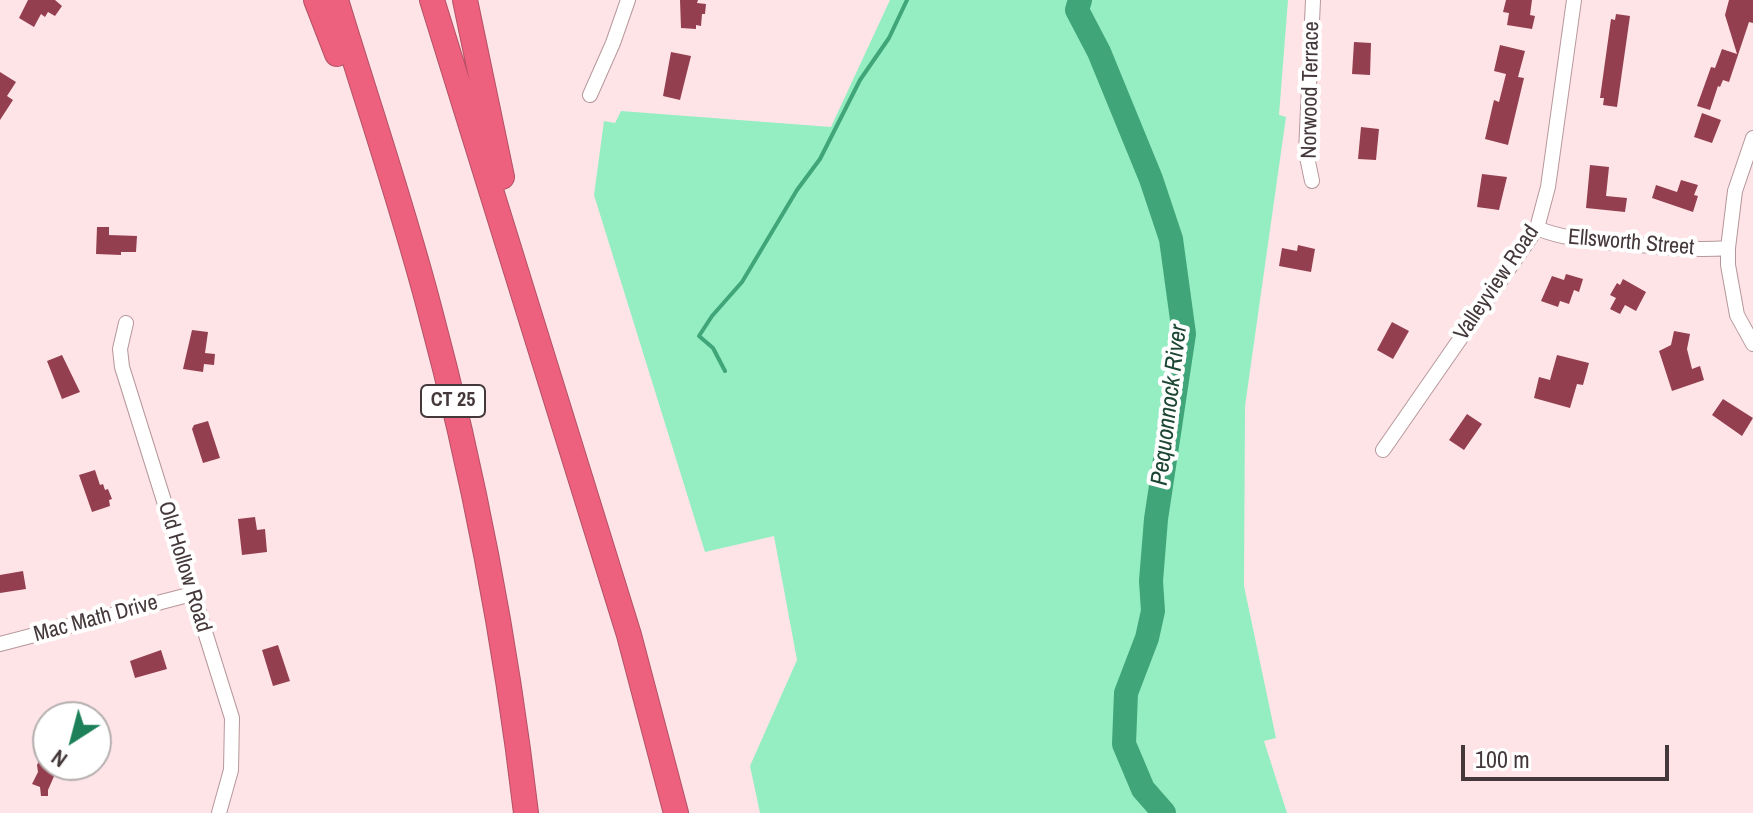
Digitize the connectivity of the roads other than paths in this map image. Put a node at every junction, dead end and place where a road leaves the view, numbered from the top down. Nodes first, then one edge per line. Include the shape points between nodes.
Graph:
1 (316, 0) edge
2 (336, 0) edge
3 (432, 0) edge
4 (465, 0) edge
5 (628, 0) edge
6 (1313, 0) edge
7 (1574, 0) edge
8 (590, 95) dead end
9 (1753, 138) edge
10 (1312, 181) dead end
11 (1537, 228) junction
12 (1728, 248) junction
13 (414, 255) junction
14 (126, 323) dead end
15 (1753, 344) edge
16 (554, 393) junction
17 (1383, 450) dead end
18 (192, 594) junction
19 (0, 644) edge
20 (219, 813) edge
21 (526, 813) edge
22 (676, 813) edge

1 - 13 highway
2 - 13 highway, CT 25
3 - 16 highway
4 - 16 highway
5 - 8 street
6 - 10 street, Norwood Terrace via 1306,152
7 - 11 street, Valleyview Road via 1548,187
9 - 12 street via 1735,191
11 - 12 street, Ellsworth Street via 1554,236
11 - 17 street, Valleyview Road
12 - 15 street via 1737,315
13 - 21 highway, CT 25 via 487,556
14 - 18 street, Old Hollow Road via 122,367
16 - 22 highway via 644,684
18 - 19 street, Mac Math Drive
18 - 20 street, Old Hollow Road via 232,718 231,770

